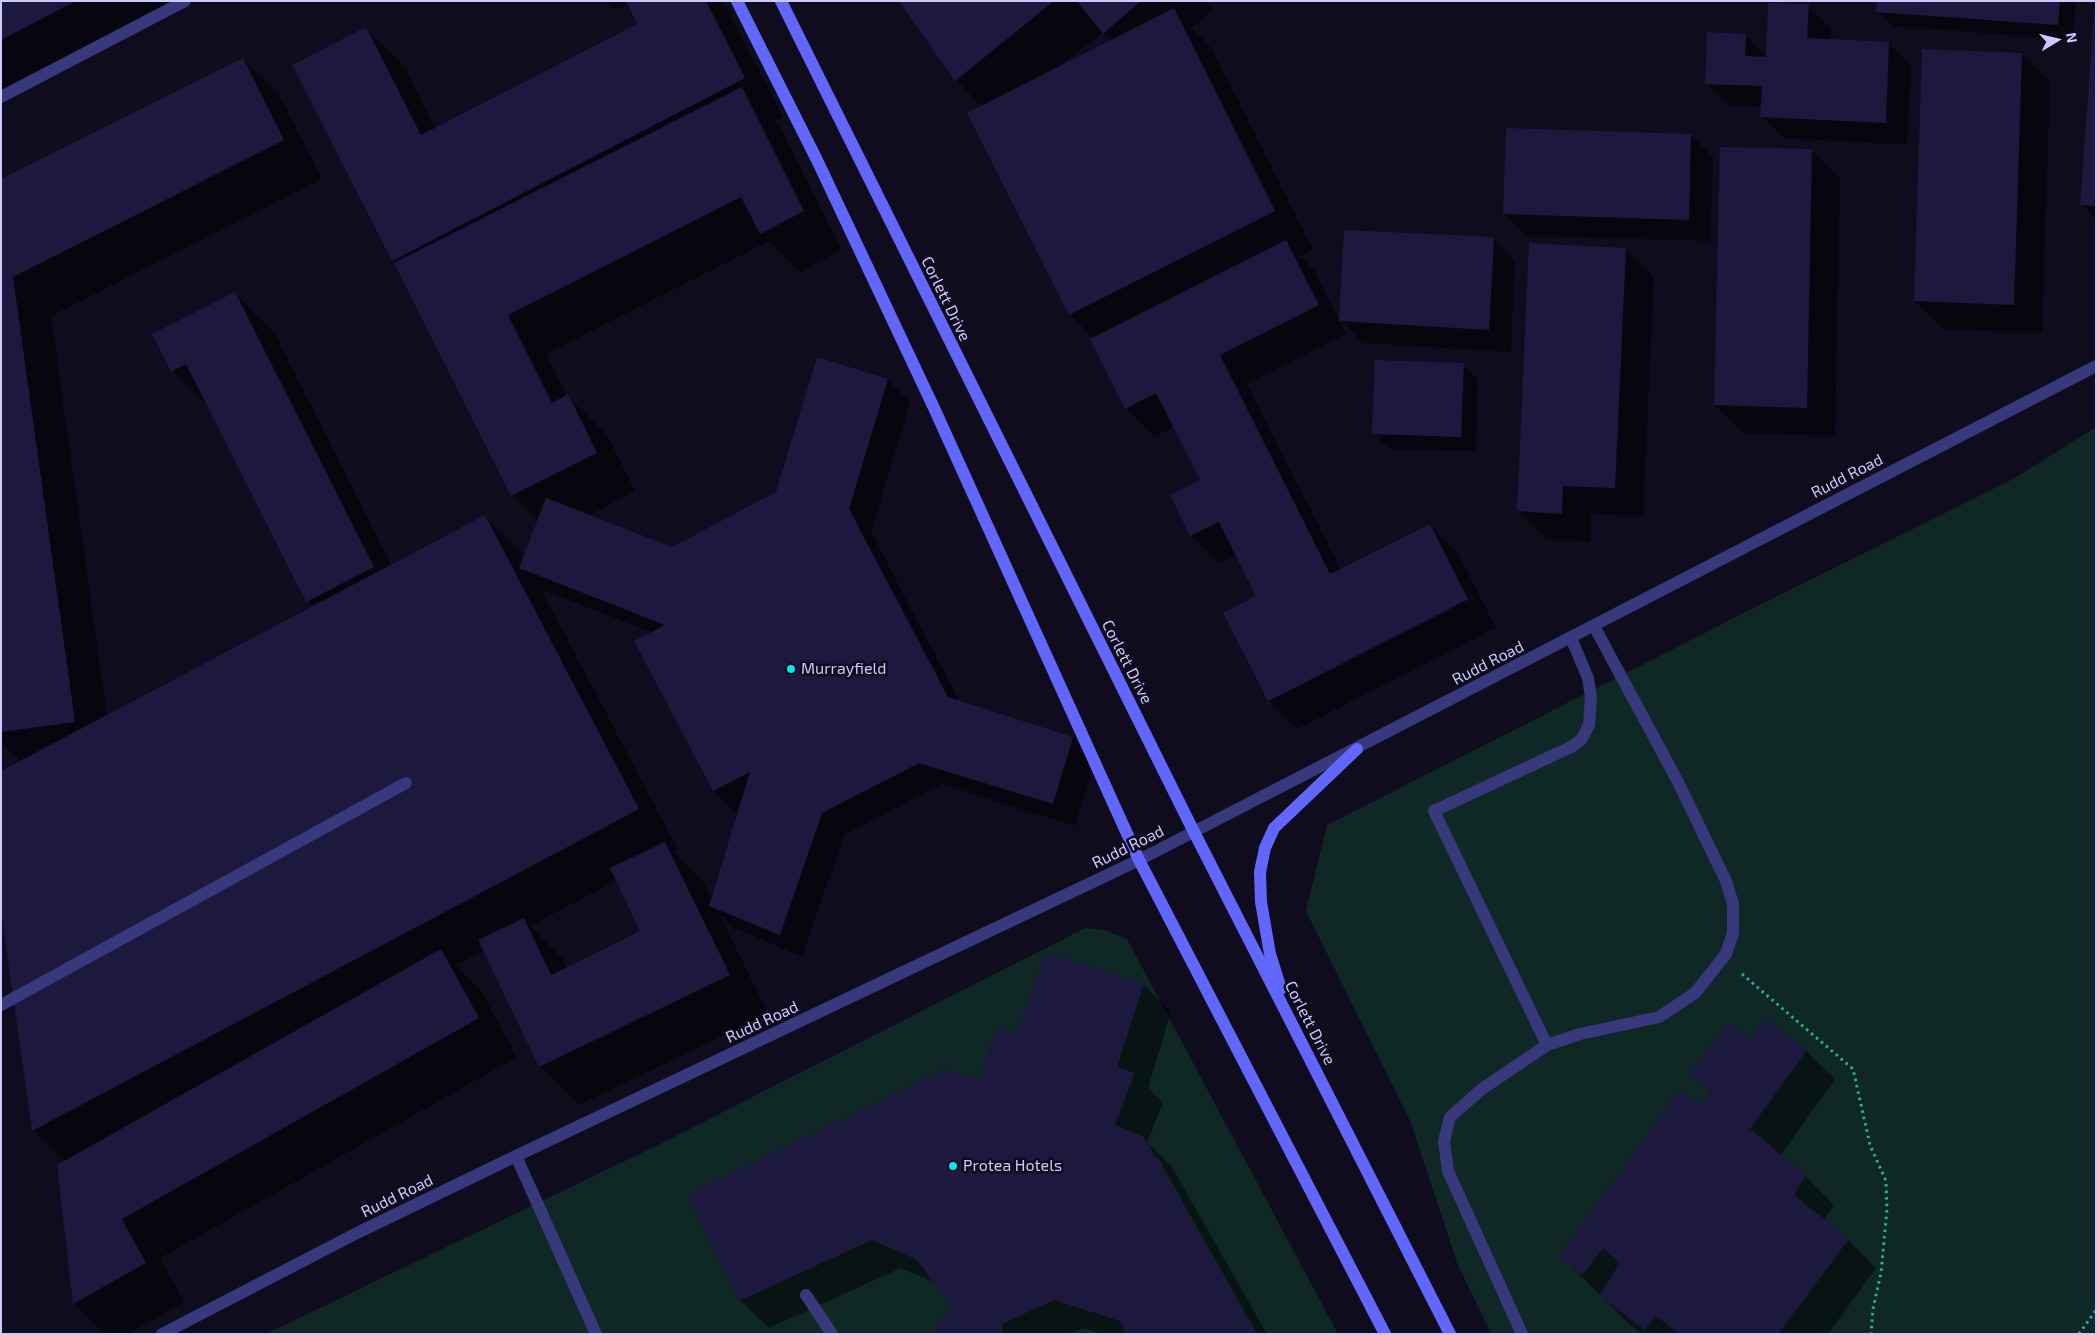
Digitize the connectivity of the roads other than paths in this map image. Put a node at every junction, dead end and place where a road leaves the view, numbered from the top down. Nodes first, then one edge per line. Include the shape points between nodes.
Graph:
1 (185, 1) edge
2 (737, 1) edge
3 (781, 1) edge
4 (1, 97) edge
5 (2096, 366) edge
6 (1594, 626) junction
7 (1571, 638) junction
8 (1357, 749) junction
9 (406, 783) dead end
10 (1194, 832) junction
11 (1139, 860) junction
12 (1, 1005) edge
13 (1290, 1020) junction
14 (1547, 1045) junction
15 (516, 1156) junction
16 (806, 1295) dead end
17 (162, 1334) edge
18 (596, 1334) edge
19 (832, 1334) edge
20 (1385, 1334) edge
21 (1450, 1334) edge
22 (1522, 1334) edge

1 - 4 street
2 - 11 main road via 817,160 934,408
3 - 10 main road, Corlett Drive
5 - 6 street, Rudd Road
6 - 7 street, Rudd Road
6 - 14 street via 1726,881 1732,904 1733,934 1723,958 1695,993 1659,1017 1580,1034
7 - 8 street, Rudd Road
7 - 14 street via 1588,678 1591,697 1589,725 1581,740 1434,811
8 - 10 street, Rudd Road
8 - 13 main road via 1274,828 1264,848 1260,872 1261,902 1270,954
9 - 12 street
10 - 11 street, Rudd Road
10 - 13 main road, Corlett Drive
11 - 15 street, Rudd Road
11 - 20 main road
13 - 21 main road, Corlett Drive
14 - 22 street via 1482,1089 1450,1117 1444,1141 1448,1171
15 - 17 street, Rudd Road
15 - 18 street
16 - 19 street

